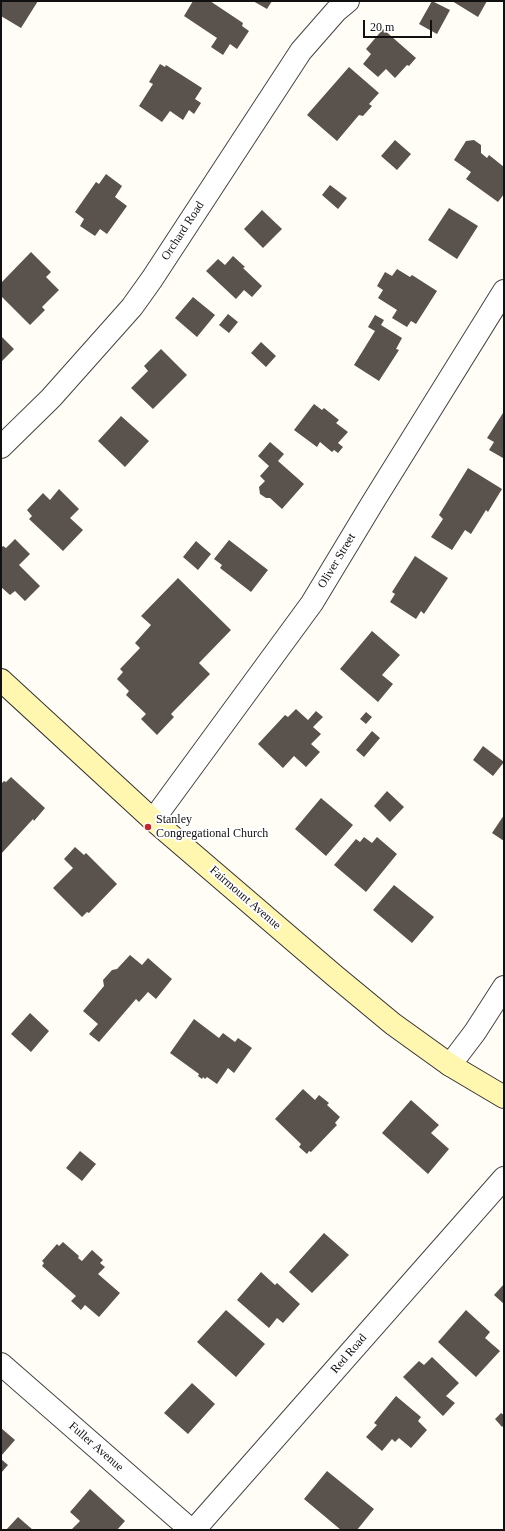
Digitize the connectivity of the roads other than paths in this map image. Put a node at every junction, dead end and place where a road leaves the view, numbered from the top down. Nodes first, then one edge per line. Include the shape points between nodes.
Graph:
1 (348, 1) edge
2 (504, 292) edge
3 (1, 447) edge
4 (1, 680) edge
5 (153, 820) junction
6 (504, 987) edge
7 (450, 1064) junction
8 (504, 1097) edge
9 (504, 1178) edge
10 (1, 1364) edge
11 (191, 1530) edge
12 (194, 1530) edge

1 - 3 street, Orchard Road via 301,51 132,306 51,398
2 - 5 street, Oliver Street via 312,603
4 - 5 main road, Fairmount Avenue
5 - 7 main road, Fairmount Avenue via 393,1024
6 - 7 street via 475,1032
7 - 8 main road, Fairmount Avenue
9 - 12 street, Red Road
10 - 11 street, Fuller Avenue

